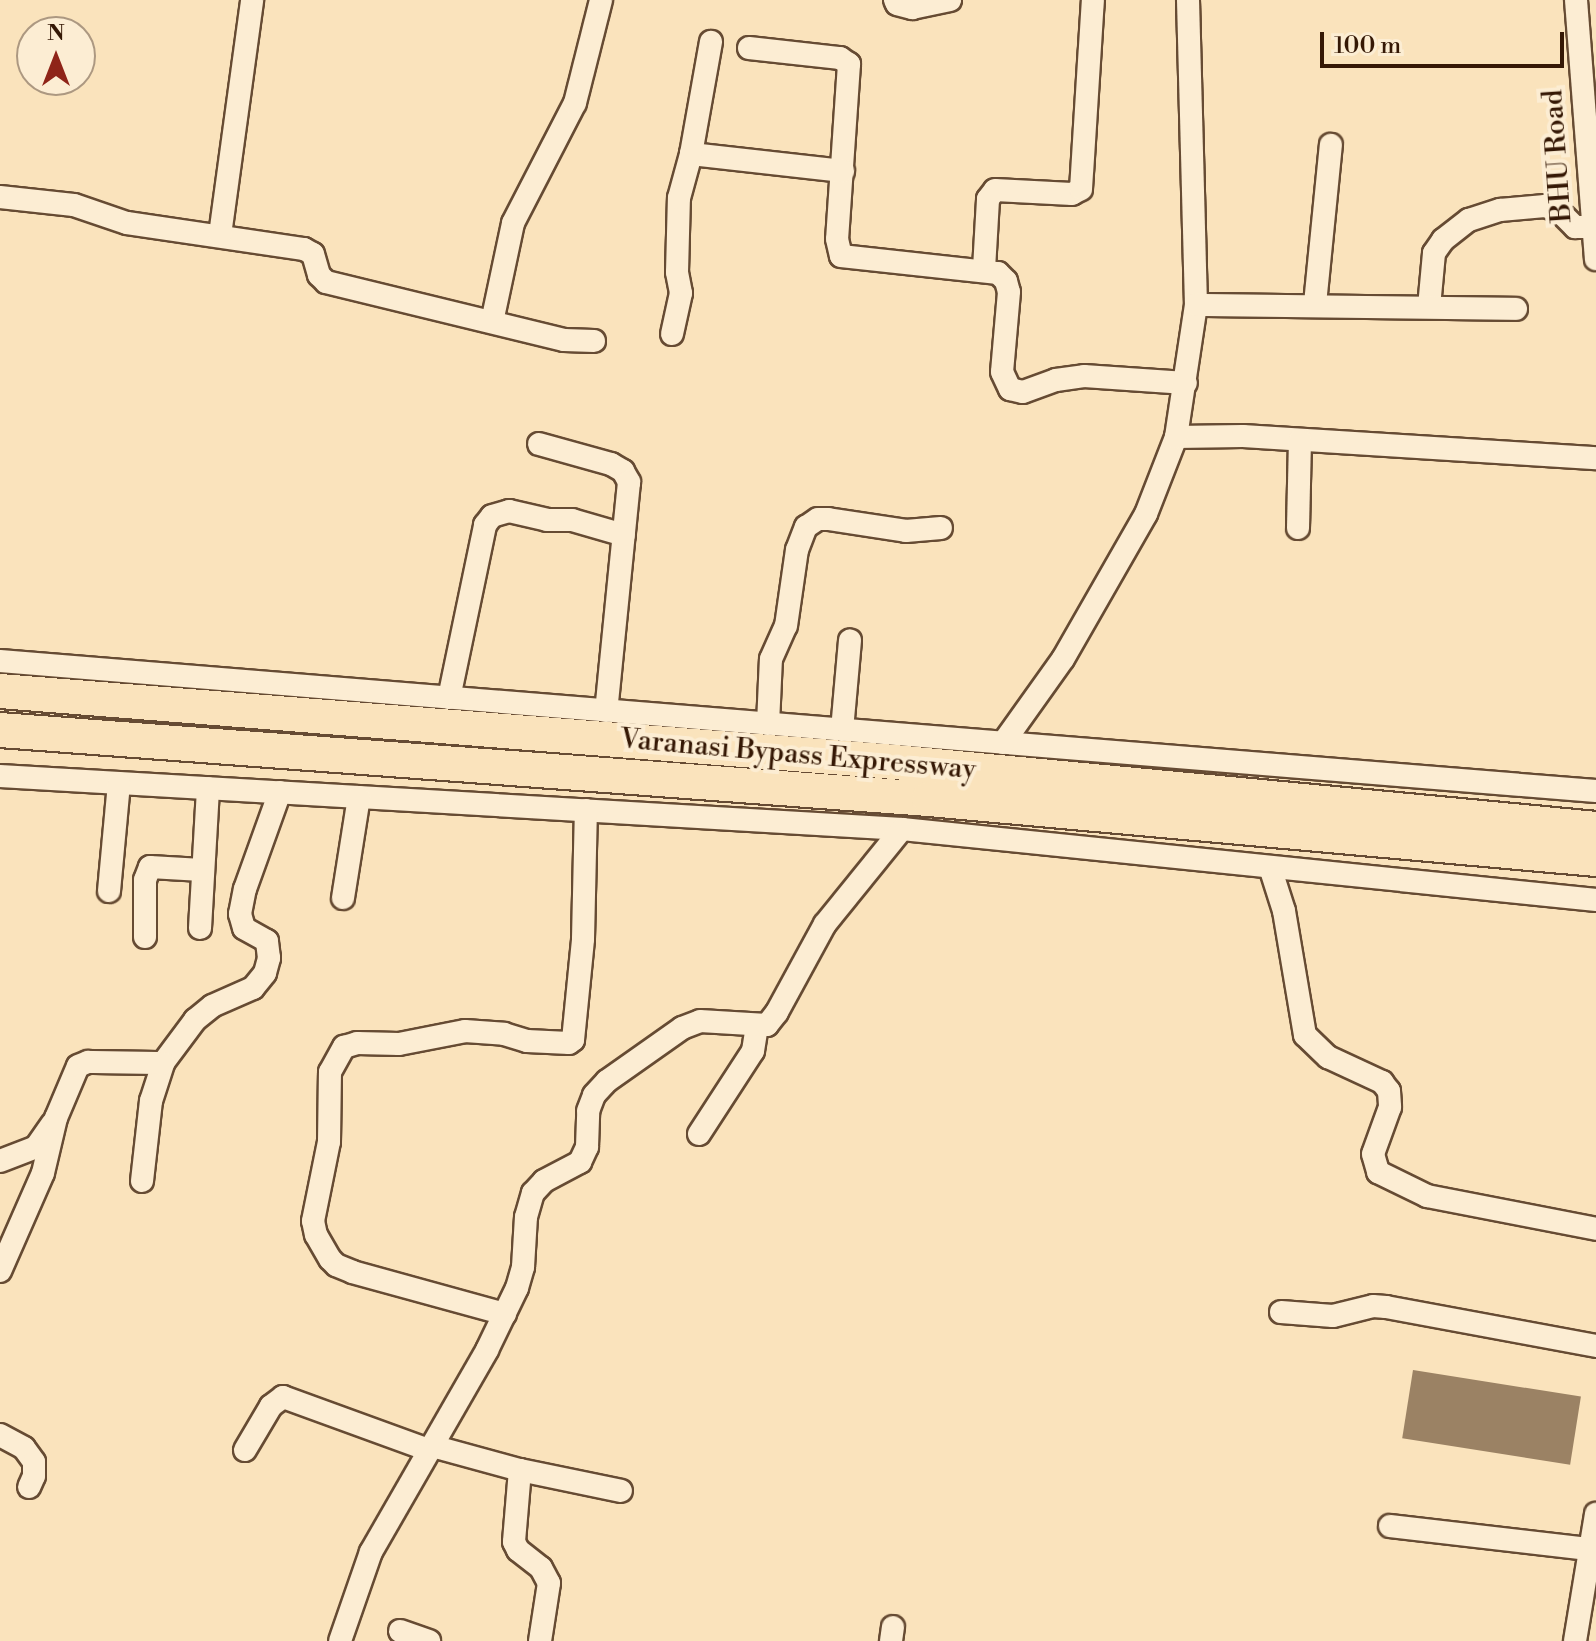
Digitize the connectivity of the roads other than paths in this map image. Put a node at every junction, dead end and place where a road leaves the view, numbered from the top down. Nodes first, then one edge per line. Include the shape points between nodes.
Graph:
1 (252, 0) edge
2 (601, 0) edge
3 (895, 0) edge
4 (950, 0) edge
5 (1093, 0) edge
6 (1188, 0) edge
7 (1576, 0) edge
8 (711, 42) dead end
9 (749, 48) dead end
10 (1331, 145) dead end
11 (691, 154) junction
12 (1592, 161) edge
13 (843, 171) junction
14 (0, 197) edge
15 (1593, 227) junction
16 (220, 235) junction
17 (1596, 259) edge
18 (984, 269) junction
19 (1315, 304) junction
20 (1196, 305) junction
21 (1429, 307) junction
22 (1516, 309) dead end
23 (492, 322) junction
24 (672, 334) dead end
25 (594, 341) dead end
26 (1186, 383) junction
27 (1176, 437) junction
28 (1300, 440) junction
29 (539, 444) dead end
30 (1596, 458) edge
31 (941, 528) dead end
32 (1298, 528) dead end
33 (624, 535) junction
34 (850, 640) dead end
35 (0, 661) edge
36 (0, 691) edge
37 (449, 698) junction
38 (606, 711) junction
39 (768, 724) junction
40 (0, 730) edge
41 (842, 730) junction
42 (1003, 743) junction
43 (0, 776) edge
44 (119, 783) junction
45 (208, 788) junction
46 (1596, 791) edge
47 (280, 792) junction
48 (359, 797) junction
49 (586, 810) junction
50 (902, 829) junction
51 (1596, 829) edge
52 (1596, 859) edge
53 (1270, 867) junction
54 (202, 870) junction
55 (109, 891) dead end
56 (343, 898) dead end
57 (1596, 900) edge
58 (200, 928) dead end
59 (145, 937) dead end
60 (757, 1027) junction
61 (163, 1063) junction
62 (56, 1118) junction
63 (699, 1134) dead end
64 (0, 1161) edge
65 (142, 1181) dead end
66 (1596, 1229) edge
67 (0, 1271) edge
68 (1281, 1312) dead end
69 (505, 1314) junction
70 (1596, 1346) edge
71 (0, 1435) edge
72 (431, 1448) junction
73 (245, 1450) dead end
74 (520, 1470) junction
75 (29, 1487) dead end
76 (621, 1491) dead end
77 (1596, 1514) edge
78 (1390, 1526) dead end
79 (1593, 1550) edge
80 (400, 1631) dead end
81 (340, 1641) edge
82 (429, 1641) edge
83 (540, 1641) edge
84 (1575, 1641) edge

1 - 16 street
2 - 23 street via 575,103 513,223
3 - 4 street via 912,8
5 - 18 street via 1081,189 1072,194 1000,189 991,194
6 - 20 street
7 - 12 street, BHU Road
8 - 11 street
9 - 13 street via 840,58 849,64
10 - 19 street
11 - 13 street
11 - 24 street via 678,208 680,302
12 - 15 street, BHU Road
13 - 18 street via 837,239 841,256
14 - 16 street via 74,205 127,223
15 - 17 street, BHU Road
15 - 21 street via 1575,227 1545,206 1500,210 1469,220 1434,253
16 - 23 street via 304,249 313,254 326,282
18 - 26 street via 998,273 1009,292 1002,372 1010,389 1023,392 1084,376
19 - 20 street
19 - 21 street
20 - 26 street
21 - 22 street
23 - 25 street via 564,340
26 - 27 street
27 - 28 street
27 - 42 street via 1133,540 1063,659
28 - 30 street
28 - 32 street
29 - 33 street via 623,471 629,482
31 - 39 street via 906,531 828,519 806,527 797,550 786,626 771,659
33 - 37 street via 572,520 509,511 492,516 485,525
33 - 38 street
34 - 41 street
35 - 37 street
36 - 51 highway, Varanasi Bypass Expressway via 894,762
37 - 38 street
38 - 39 street
39 - 41 street
40 - 52 highway, Varanasi Bypass Expressway via 929,799
41 - 42 street
42 - 46 street
43 - 44 street
44 - 45 street
44 - 55 street
45 - 47 street
45 - 54 street
47 - 48 street
47 - 61 street via 240,914 244,928 267,941 265,973 253,988 212,1006 195,1020
48 - 49 street
48 - 56 street
49 - 50 street
49 - 69 street via 583,939 573,1040 527,1041 465,1031 399,1044 357,1043 344,1047 330,1072 329,1142 313,1221 330,1259 353,1272
50 - 53 street
50 - 60 street via 825,924 774,1019
53 - 57 street
53 - 66 street via 1284,911 1305,1035 1328,1057 1382,1082 1389,1091 1390,1107 1373,1154 1378,1172 1427,1196
54 - 58 street
54 - 59 street via 150,867 145,880
60 - 63 street via 753,1051
60 - 69 street via 717,1020 682,1028 594,1095 580,1162 533,1193 523,1267
61 - 62 street via 78,1066
61 - 65 street via 151,1101
62 - 64 street via 36,1147
62 - 67 street via 43,1173
68 - 70 street via 1333,1316 1386,1307
69 - 72 street
71 - 75 street via 24,1448 34,1462
72 - 73 street via 283,1397 271,1406
72 - 74 street
72 - 81 street via 371,1552
74 - 76 street
74 - 83 street via 514,1542 549,1583
77 - 79 street
78 - 79 street
79 - 84 street
80 - 82 street

